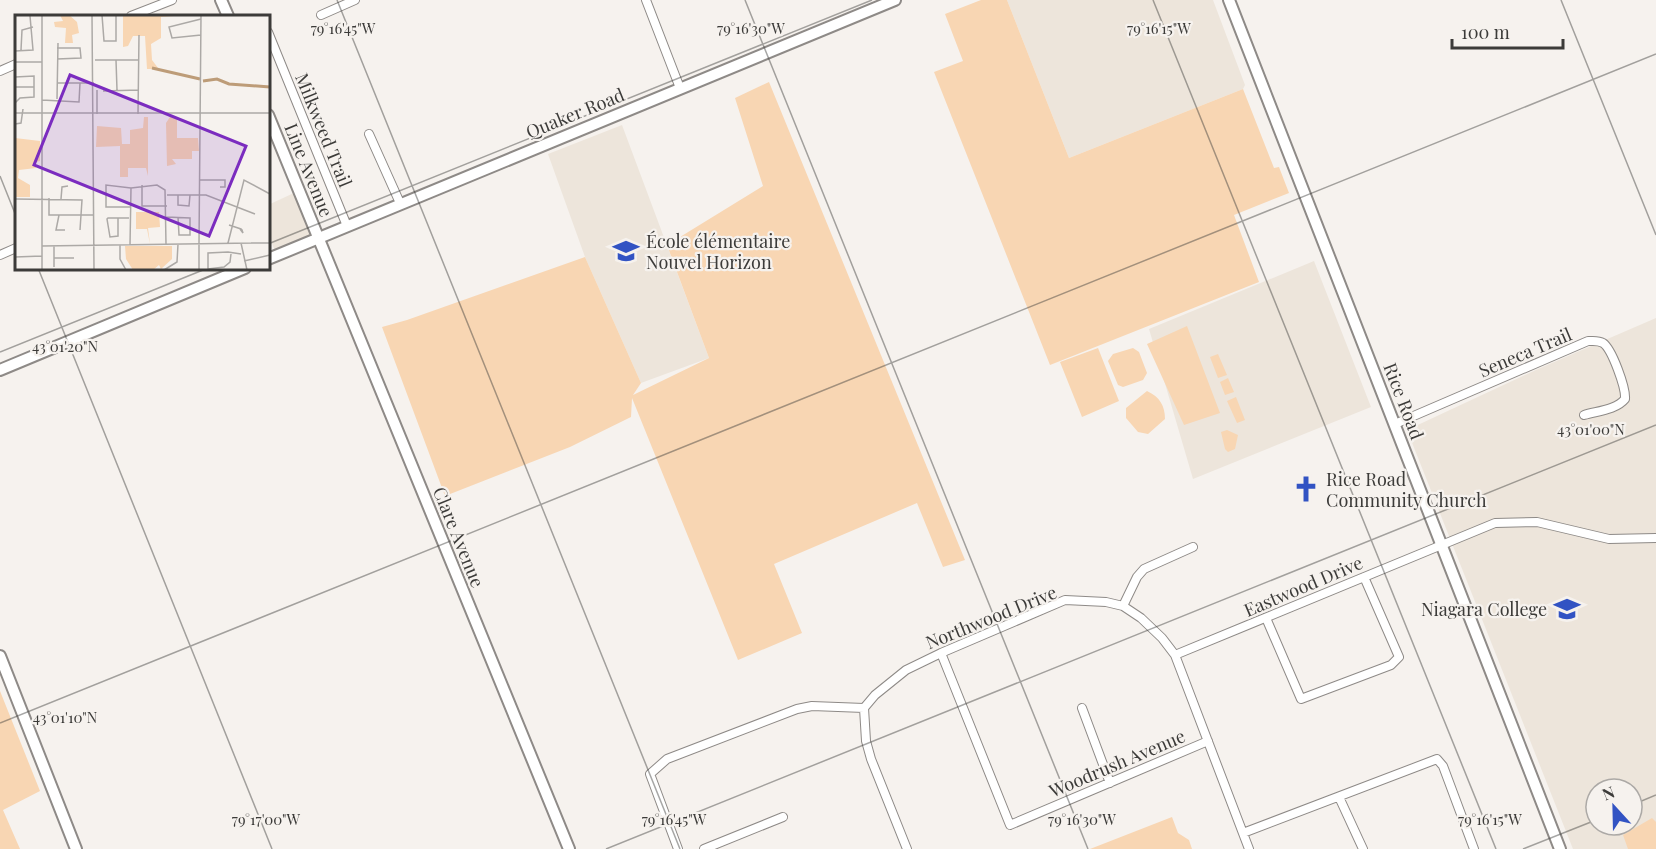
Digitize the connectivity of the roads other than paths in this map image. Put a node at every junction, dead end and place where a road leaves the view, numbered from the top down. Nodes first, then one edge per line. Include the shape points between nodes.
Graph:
1 (172, 0) edge
2 (221, 0) edge
3 (355, 0) edge
4 (646, 0) edge
5 (895, 0) edge
6 (1229, 0) edge
7 (134, 15) edge
8 (228, 15) edge
9 (321, 15) dead end
10 (271, 46) edge
11 (15, 64) edge
12 (0, 71) edge
13 (680, 88) junction
14 (270, 120) edge
15 (369, 134) dead end
16 (400, 203) junction
17 (347, 226) junction
18 (319, 237) junction
19 (15, 248) edge
20 (0, 255) edge
21 (270, 258) edge
22 (240, 270) edge
23 (0, 370) edge
24 (1584, 415) dead end
25 (1395, 424) junction
26 (1656, 538) edge
27 (1442, 545) junction
28 (1193, 547) dead end
29 (1364, 577) junction
30 (1123, 606) junction
31 (1266, 618) junction
32 (941, 652) junction
33 (1175, 655) junction
34 (0, 656) edge
35 (864, 708) junction
36 (1082, 708) dead end
37 (1208, 741) junction
38 (1110, 783) junction
39 (1339, 797) junction
40 (783, 817) dead end
41 (1243, 833) junction
42 (76, 849) edge
43 (569, 849) edge
44 (678, 849) edge
45 (704, 849) edge
46 (907, 849) edge
47 (1249, 849) edge
48 (1363, 849) edge
49 (1474, 849) edge
50 (1560, 849) edge

1 - 7 street
2 - 8 street
3 - 9 street
4 - 13 street
5 - 13 street, Quaker Road
6 - 25 street, Rice Road
10 - 17 street, Milkweed Trail
11 - 12 street
13 - 16 street, Quaker Road
14 - 18 street, Line Avenue
15 - 16 street
16 - 17 street, Quaker Road
17 - 18 street, Quaker Road
18 - 21 street, Quaker Road
18 - 43 street, Clare Avenue
19 - 20 street
22 - 23 street
24 - 25 street, Seneca Trail via 1614,407 1624,399 1623,386 1608,349 1596,341 1588,341
25 - 27 street, Rice Road
26 - 27 street, Eastwood Drive via 1610,539 1523,521 1495,523
27 - 29 street, Eastwood Drive
27 - 50 street, Rice Road
28 - 30 street via 1144,568
29 - 31 street, Eastwood Drive
29 - 31 street via 1399,657 1391,665 1301,699
30 - 32 street, Northwood Drive via 1065,600
30 - 33 street, Northwood Drive via 1141,618
31 - 33 street, Eastwood Drive
32 - 35 street, Northwood Drive via 906,670
32 - 38 street, Woodrush Avenue via 1010,825
33 - 37 street, Northwood Drive
34 - 42 street
35 - 44 street via 796,709 667,759 656,767 650,774
35 - 46 street via 871,759
36 - 38 street
37 - 38 street, Woodrush Avenue
37 - 41 street, Northwood Drive
39 - 41 street
39 - 48 street
39 - 49 street via 1437,759
40 - 45 street
41 - 47 street, Northwood Drive

